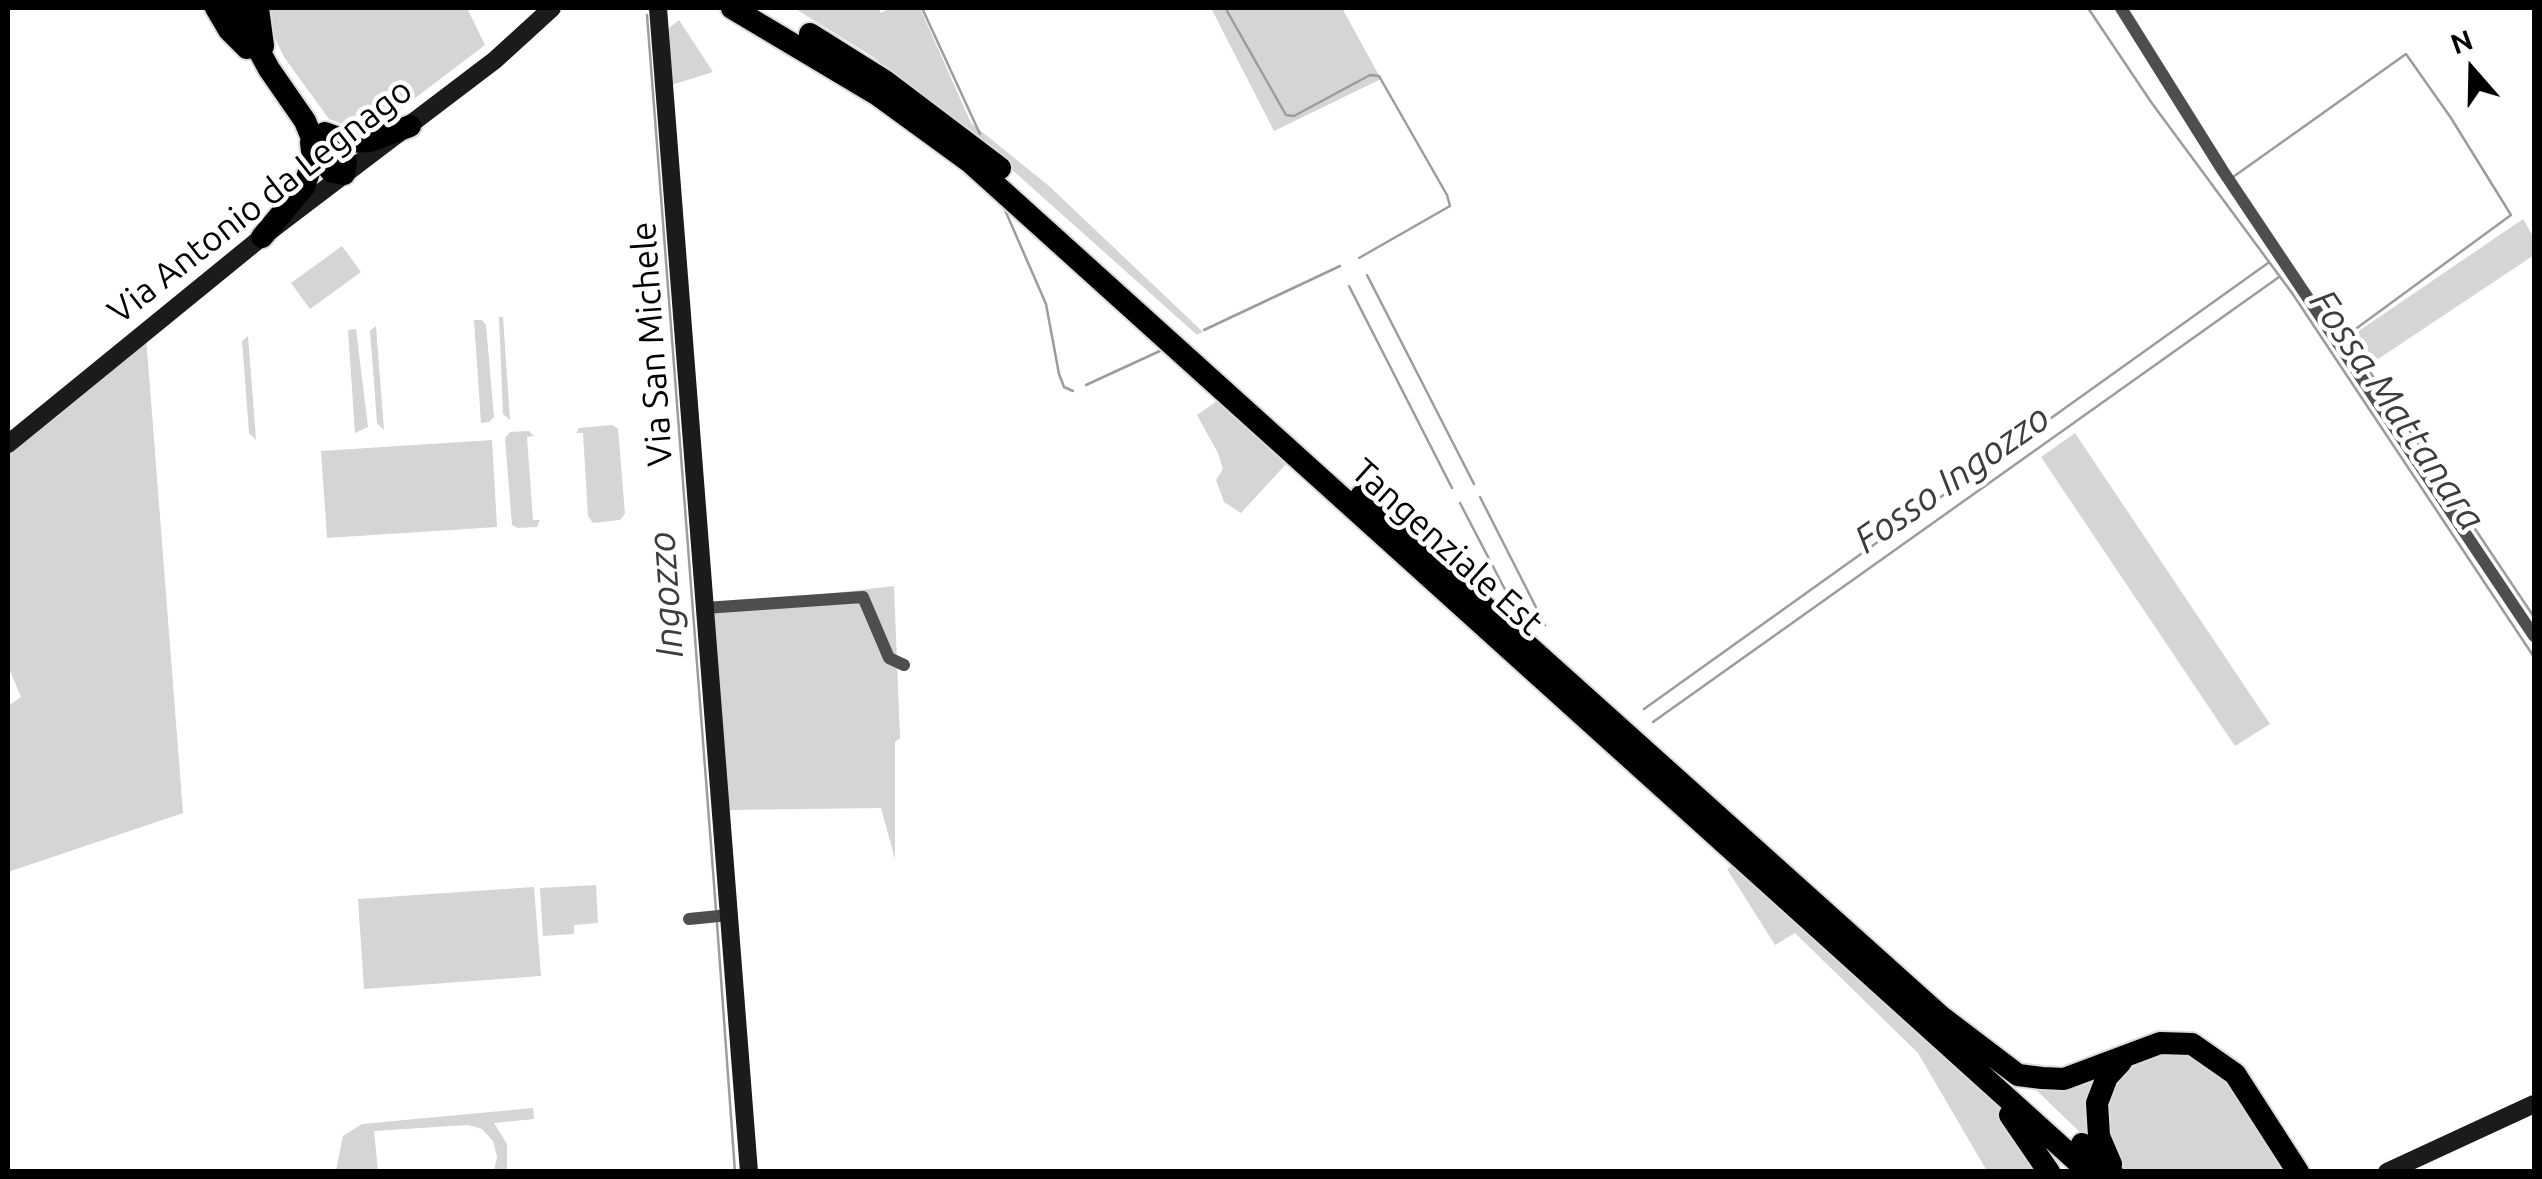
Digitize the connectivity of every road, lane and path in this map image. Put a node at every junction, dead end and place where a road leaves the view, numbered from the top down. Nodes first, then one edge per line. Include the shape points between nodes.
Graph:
1 (216, 8) edge
2 (236, 8) edge
3 (258, 8) edge
4 (552, 8) edge
5 (658, 8) edge
6 (732, 8) edge
7 (764, 8) edge
8 (2121, 8) edge
9 (269, 69) junction
10 (410, 126) junction
11 (316, 134) junction
12 (344, 174) junction
13 (262, 236) junction
14 (8, 444) edge
15 (705, 608) junction
16 (2534, 636) edge
17 (904, 665) dead end
18 (726, 915) junction
19 (688, 919) dead end
20 (1942, 1018) junction
21 (1956, 1052) junction
22 (2128, 1056) junction
23 (2534, 1104) edge
24 (2299, 1169) edge
25 (749, 1172) edge
26 (2049, 1172) edge
27 (2089, 1172) edge
28 (2114, 1172) edge
29 (2387, 1172) edge

1 - 9 highway
2 - 9 highway
3 - 9 highway
4 - 10 street, Via Antonio da Legnago
5 - 15 street, Via San Michele
6 - 21 highway, Tangenziale Est via 878,95 970,162
7 - 20 highway, Tangenziale Est via 885,80 979,149
8 - 16 street
9 - 11 highway
10 - 11 highway via 370,141
10 - 12 street, Via Antonio da Legnago
11 - 12 highway via 332,172
11 - 13 highway via 304,187
12 - 13 street, Via Antonio da Legnago
13 - 14 street, Via Antonio da Legnago
15 - 17 street via 863,597 889,658
15 - 18 street, Via San Michele
18 - 19 street
18 - 25 street, Via San Michele
20 - 22 highway via 2018,1074 2064,1079
20 - 28 highway, Tangenziale Est
21 - 26 highway via 2023,1130
21 - 27 highway, Tangenziale Est
22 - 24 highway via 2178,1042 2219,1059
22 - 28 highway via 2107,1077 2097,1103 2098,1136
23 - 29 street

